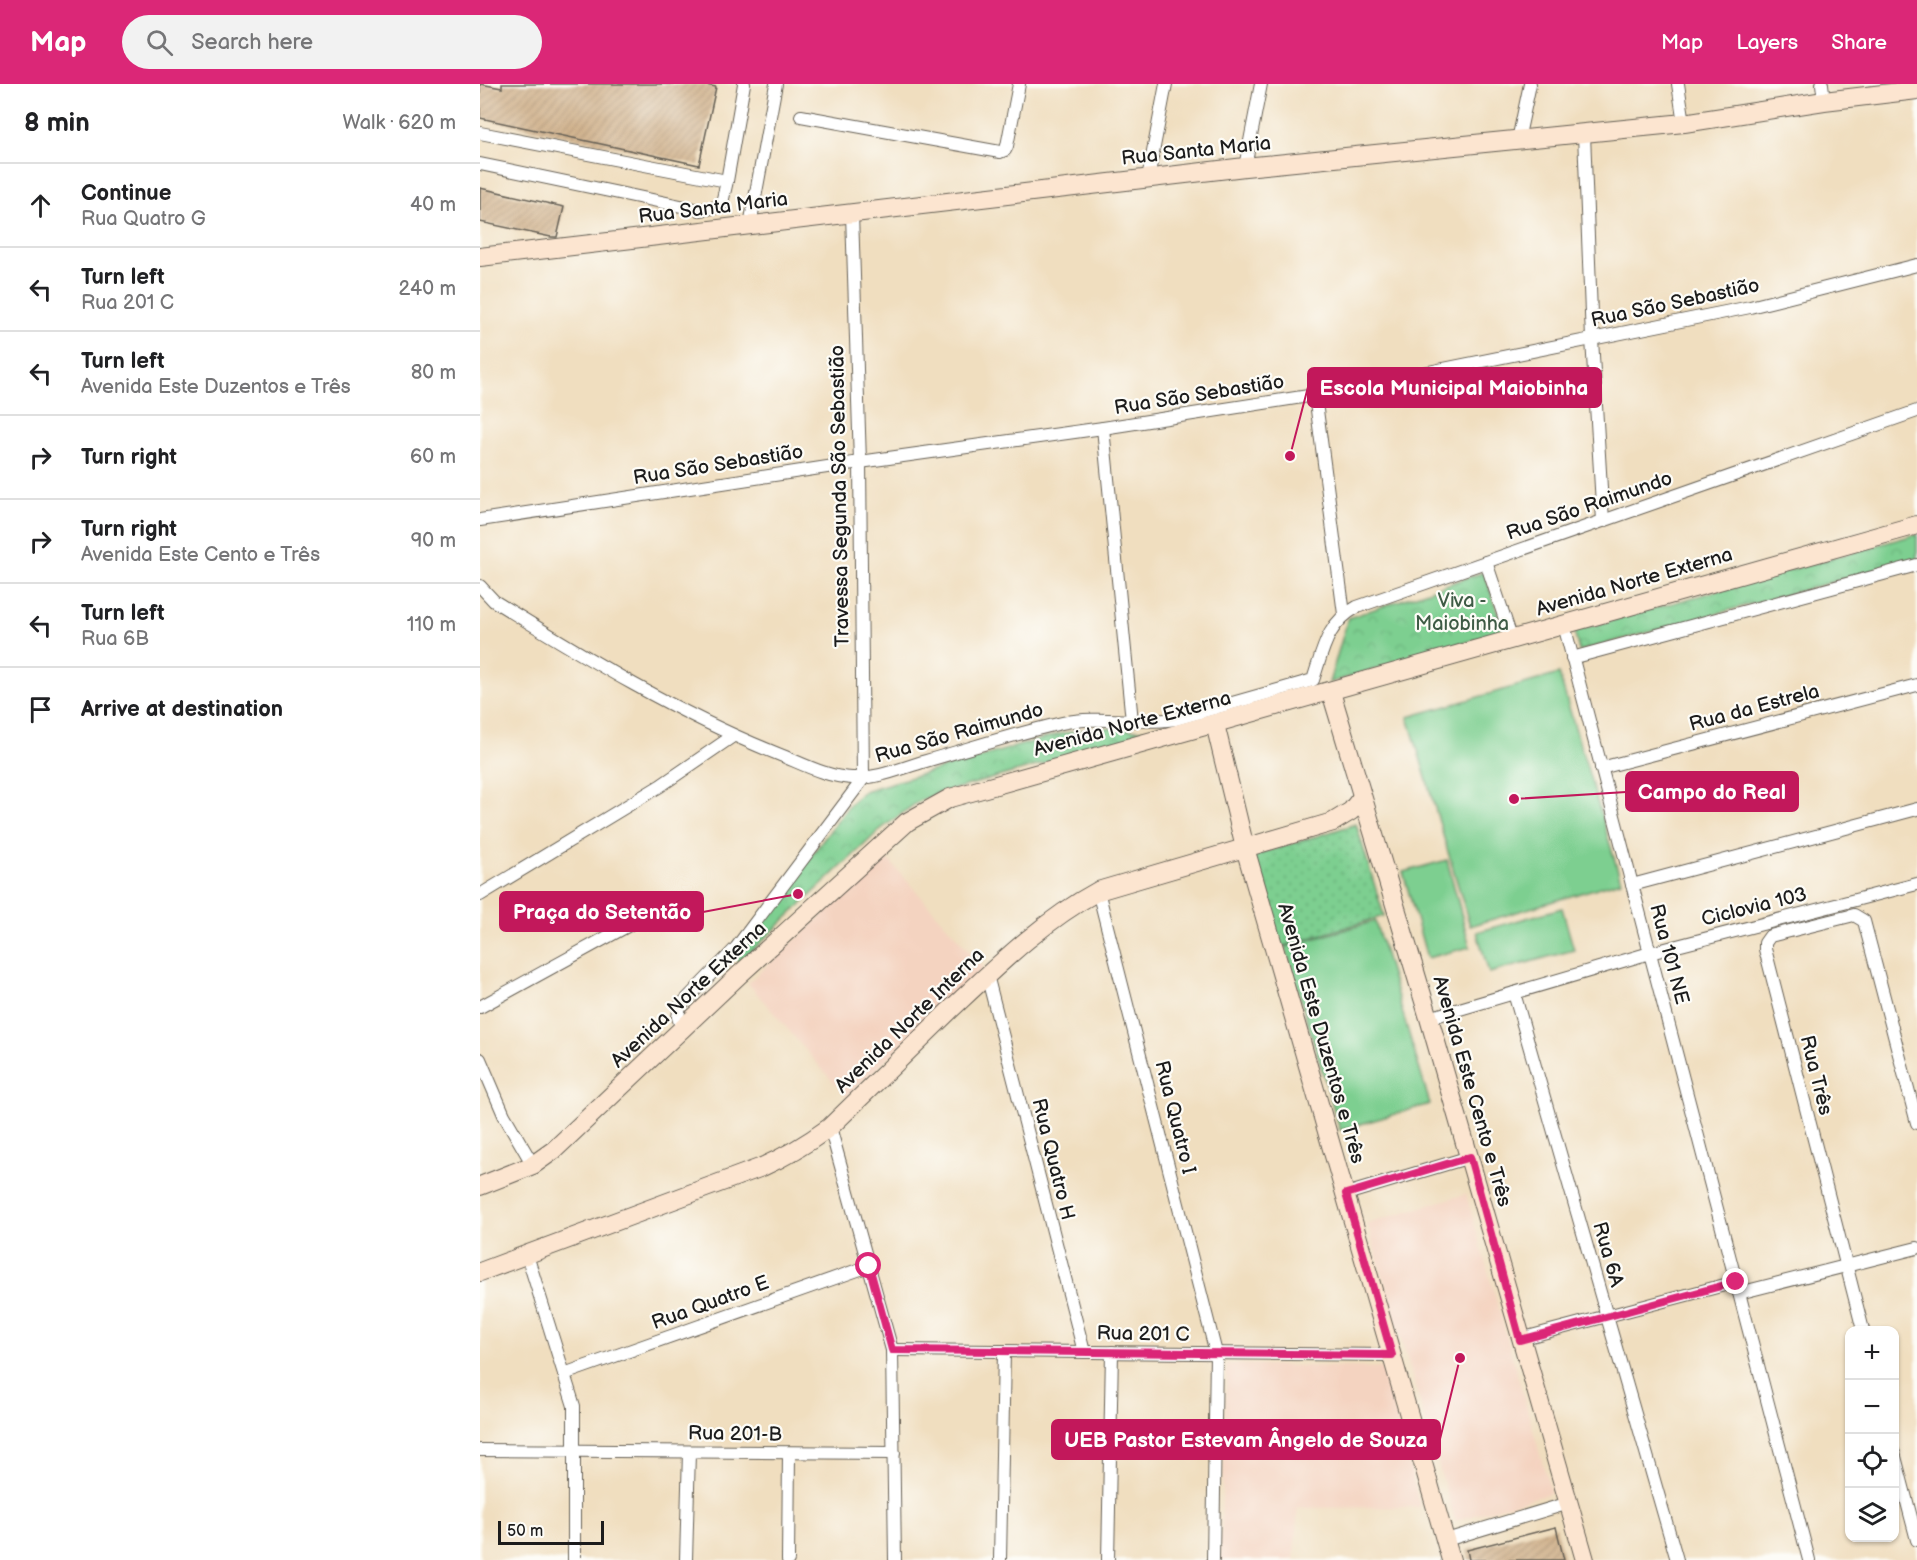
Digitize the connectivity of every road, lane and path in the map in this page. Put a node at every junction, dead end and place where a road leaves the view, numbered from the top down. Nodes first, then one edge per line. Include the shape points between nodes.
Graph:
1 (744, 84) edge
2 (776, 84) edge
3 (1019, 84) edge
4 (1166, 84) edge
5 (1261, 84) edge
6 (1530, 84) edge
7 (1678, 84) edge
8 (1917, 90) edge
9 (1823, 92) edge
10 (801, 116) dead end
11 (1684, 123) junction
12 (480, 133) edge
13 (1584, 134) junction
14 (1518, 140) junction
15 (480, 164) edge
16 (1245, 167) junction
17 (1148, 178) junction
18 (727, 182) junction
19 (852, 214) junction
20 (750, 225) junction
21 (480, 257) edge
22 (1917, 265) edge
23 (1592, 339) junction
24 (1315, 395) junction
25 (1917, 411) edge
26 (1103, 428) junction
27 (860, 462) junction
28 (480, 520) edge
29 (1603, 521) junction
30 (1917, 525) edge
31 (1486, 562) junction
32 (1917, 565) edge
33 (480, 586) edge
34 (494, 601) junction
35 (480, 605) edge
36 (1344, 614) junction
37 (1564, 625) junction
38 (1512, 640) junction
39 (1572, 658) junction
40 (1917, 685) edge
41 (1321, 689) junction
42 (1132, 721) junction
43 (1215, 724) junction
44 (733, 736) junction
45 (1601, 768) junction
46 (863, 778) junction
47 (1362, 796) junction
48 (1917, 809) edge
49 (1245, 848) junction
50 (1917, 884) edge
51 (1632, 885) junction
52 (1098, 891) junction
53 (480, 895) edge
54 (1809, 912) junction
55 (628, 925) dead end
56 (1812, 925) junction
57 (1650, 953) junction
58 (987, 975) junction
59 (1514, 993) junction
60 (480, 1007) edge
61 (1429, 1018) junction
62 (682, 1029) junction
63 (480, 1059) edge
64 (1917, 1123) edge
65 (830, 1127) junction
66 (1470, 1157) junction
67 (533, 1165) junction
68 (480, 1186) edge
69 (1346, 1194) junction
70 (1917, 1248) edge
71 (527, 1255) junction
72 (869, 1266) junction
73 (1846, 1266) junction
74 (480, 1272) edge
75 (1737, 1288) junction
76 (1607, 1316) junction
77 (1862, 1326) edge
78 (1520, 1340) junction
79 (892, 1350) junction
80 (1004, 1351) junction
81 (1084, 1352) junction
82 (1112, 1352) junction
83 (1216, 1353) junction
84 (1392, 1355) junction
85 (564, 1374) junction
86 (480, 1450) edge
87 (575, 1451) junction
88 (689, 1452) junction
89 (894, 1452) junction
90 (789, 1453) junction
91 (1899, 1472) edge
92 (1569, 1503) junction
93 (1446, 1540) junction
94 (1917, 1540) edge
95 (574, 1560) edge
96 (686, 1560) edge
97 (788, 1560) edge
98 (895, 1560) edge
99 (1000, 1560) edge
100 (1108, 1560) edge
101 (1213, 1560) edge
102 (1451, 1560) edge
103 (1585, 1560) edge
104 (1677, 1560) edge
105 (1809, 1560) edge

1 - 18 street
2 - 20 street
3 - 10 street via 1007,146 1000,152
4 - 17 street
5 - 16 street
6 - 14 street
7 - 11 street
8 - 9 street, Rua Santa Maria
9 - 11 street, Rua Santa Maria
11 - 13 street, Rua Santa Maria
12 - 18 street
13 - 14 street, Rua Santa Maria
13 - 23 street
14 - 16 street, Rua Santa Maria
15 - 18 street via 700,210 718,207
16 - 17 street, Rua Santa Maria
17 - 19 street, Rua Santa Maria
19 - 20 street, Rua Santa Maria
19 - 27 street, Travessa Segunda São Sebastião
20 - 21 street, Rua Santa Maria
22 - 23 street, Rua São Sebastião via 1750,307
23 - 24 street, Rua São Sebastião
23 - 29 street
24 - 26 street, Rua São Sebastião
24 - 36 street
25 - 29 street, Rua São Raimundo
26 - 27 street, Rua São Sebastião
26 - 42 street
27 - 28 street, Rua São Sebastião
27 - 46 street, Travessa Segunda São Sebastião
29 - 31 street, Rua São Raimundo
30 - 37 street, Avenida Norte Externa
31 - 36 street, Rua São Raimundo
31 - 38 street
32 - 39 street
33 - 34 street, Rua São Raimundo
34 - 35 street
34 - 44 street, Rua São Raimundo via 611,672
36 - 41 street via 1327,638
37 - 38 street, Avenida Norte Externa
37 - 39 street, Rua 101 NE
38 - 41 street, Avenida Norte Externa
39 - 45 street, Rua 101 NE
40 - 45 street, Rua da Estrela
41 - 42 street, Rua São Raimundo via 1176,719
41 - 43 street, Avenida Norte Externa
41 - 47 street, Avenida Este Cento e Três
42 - 46 street, Rua São Raimundo via 1061,723 883,776
43 - 49 street, Avenida Este Duzentos e Três
43 - 62 street, Avenida Norte Externa via 961,795 928,809 907,822
44 - 46 street, Rua São Raimundo via 827,774
44 - 53 street via 660,786
45 - 51 street, Rua 101 NE
46 - 62 street via 736,948 680,1006
47 - 49 street, Avenida Norte Interna via 1351,811 1334,822
47 - 61 street, Avenida Este Cento e Três
48 - 51 street
49 - 52 street, Avenida Norte Interna
49 - 69 street, Avenida Este Duzentos e Três
50 - 54 street, Ciclovia 103
51 - 57 street, Rua 101 NE
52 - 58 street, Avenida Norte Interna via 1053,918
52 - 83 street, Rua Quatro I
54 - 56 street
54 - 57 street, Ciclovia 103
55 - 60 street
56 - 64 street via 1854,915 1864,921
56 - 73 street, Rua Três via 1770,936 1765,949
57 - 59 street, Ciclovia 103
57 - 75 street, Rua 101 NE
58 - 65 street, Avenida Norte Interna
58 - 81 street, Rua Quatro H
59 - 61 street, Ciclovia 103
59 - 76 street, Rua 6A
61 - 66 street, Avenida Este Cento e Três
62 - 67 street, Avenida Norte Externa via 554,1150
63 - 67 street via 504,1115
65 - 71 street, Avenida Norte Interna via 762,1167
65 - 72 street
66 - 69 street
66 - 78 street, Avenida Este Cento e Três
67 - 68 street, Avenida Norte Externa
69 - 84 street, Avenida Este Duzentos e Três
70 - 73 street
71 - 74 street, Avenida Norte Interna
71 - 85 street
72 - 79 street
72 - 85 street, Rua Quatro E
73 - 75 street via 1793,1280
73 - 77 street, Rua Três
75 - 76 street
75 - 105 street, Rua 101 NE
76 - 78 street
76 - 104 street, Rua 6A
78 - 92 street, Avenida Este Cento e Três
79 - 80 street, Rua 201 C
79 - 89 street
80 - 81 street, Rua 201 C
80 - 99 street
81 - 82 street, Rua 201 C
82 - 83 street, Rua 201 C
82 - 100 street
83 - 84 street, Rua 201 C
83 - 101 street, Rua Quatro I
84 - 93 street, Avenida Este Duzentos e Três
85 - 87 street via 574,1406
86 - 87 street, Rua 201-B
87 - 88 street, Rua 201-B
87 - 95 street
88 - 90 street, Rua 201-B
88 - 96 street
89 - 90 street, Rua 201-B
89 - 98 street
90 - 97 street
91 - 94 street
92 - 93 street
92 - 103 street, Avenida Este Cento e Três
93 - 102 street, Avenida Este Duzentos e Três

